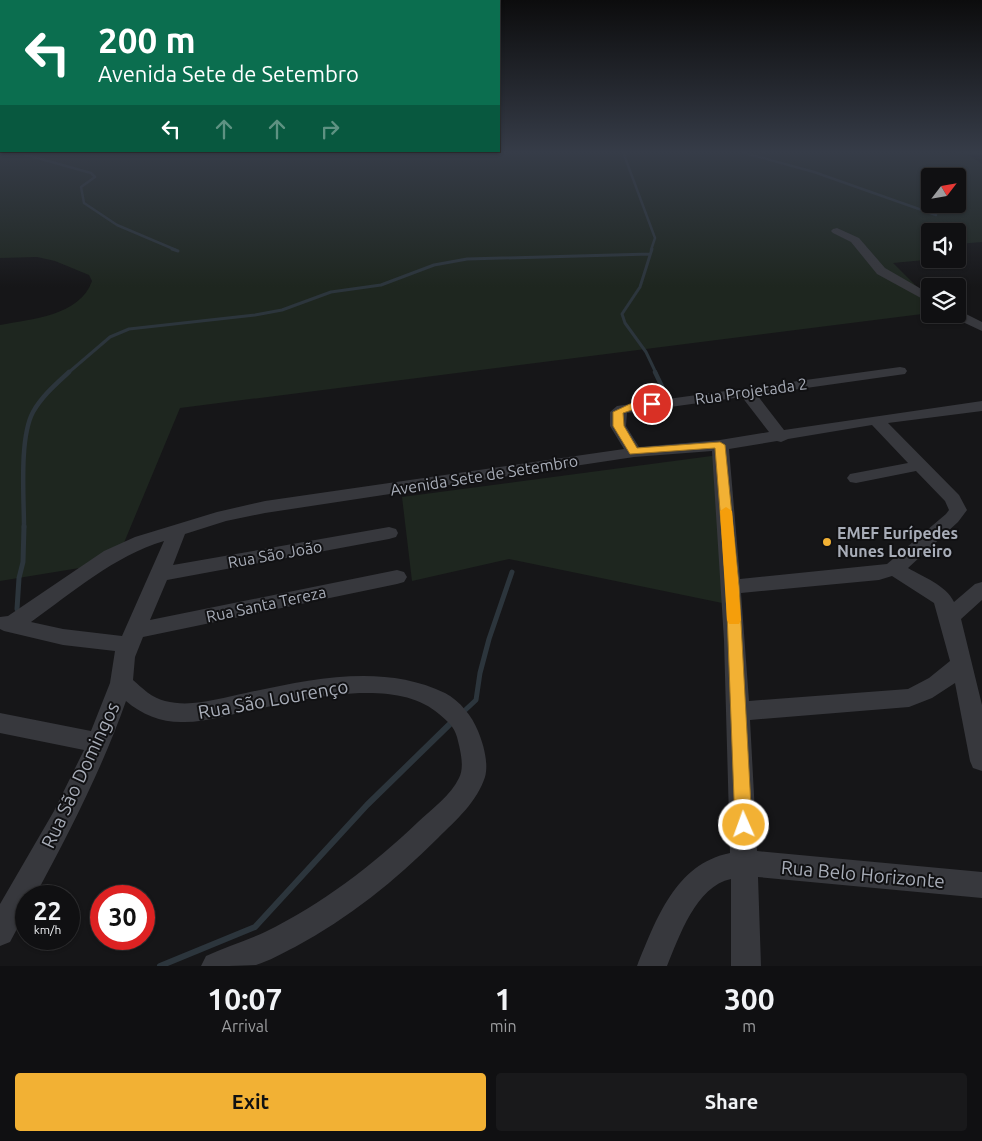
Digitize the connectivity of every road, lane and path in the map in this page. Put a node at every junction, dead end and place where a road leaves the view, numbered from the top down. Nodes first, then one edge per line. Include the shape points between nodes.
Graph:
1 (837, 231) dead end
2 (921, 294) edge
3 (966, 319) edge
4 (982, 327) edge
5 (900, 371) dead end
6 (746, 392) junction
7 (982, 406) edge
8 (876, 420) junction
9 (781, 436) junction
10 (720, 445) junction
11 (634, 452) junction
12 (922, 465) junction
13 (856, 478) dead end
14 (178, 529) junction
15 (390, 533) dead end
16 (894, 569) junction
17 (160, 574) junction
18 (397, 577) dead end
19 (732, 586) junction
20 (982, 589) edge
21 (950, 617) junction
22 (6, 624) edge
23 (132, 638) junction
24 (962, 664) junction
25 (121, 684) junction
26 (739, 711) junction
27 (0, 723) edge
28 (99, 743) junction
29 (982, 760) edge
30 (745, 863) junction
31 (982, 885) edge
32 (0, 932) edge
33 (216, 966) edge
34 (652, 966) edge
35 (746, 966) edge

1 - 2 street via 855,240 881,271
3 - 4 street
5 - 6 street, Rua Projetada 2
6 - 9 street
6 - 11 street, Rua Projetada 2 via 633,406 618,412 618,426
7 - 8 street, Avenida Sete de Setembro
8 - 9 street, Avenida Sete de Setembro
8 - 12 street
9 - 10 street, Avenida Sete de Setembro
10 - 11 street, Avenida Sete de Setembro
10 - 19 street
11 - 14 street, Avenida Sete de Setembro via 266,507
12 - 13 street
12 - 16 street via 953,499 958,510
14 - 17 street, Rua São Domingos
14 - 22 street, Avenida Sete de Setembro via 111,556
15 - 17 street, Rua São João
16 - 19 street
16 - 21 street via 936,593 943,600
17 - 23 street, Rua São Domingos
18 - 23 street, Rua Santa Tereza
19 - 26 street
20 - 21 street
21 - 24 street
22 - 23 street, Rua Santa Tereza via 63,637
23 - 25 street, Rua São Domingos via 124,657
24 - 26 street via 939,684 909,698
24 - 29 street
25 - 28 street, Rua São Domingos
25 - 33 street, Rua São Lourenço via 144,704 163,711 194,714 329,687 375,684 408,689 440,700 460,718 470,740 474,769 463,796 393,865 316,921 274,944
26 - 30 street
27 - 28 street
28 - 32 street, Rua São Domingos via 63,819
30 - 31 street, Rua Belo Horizonte
30 - 34 street, Rua Belo Horizonte via 721,868 703,878 685,898
30 - 35 street

